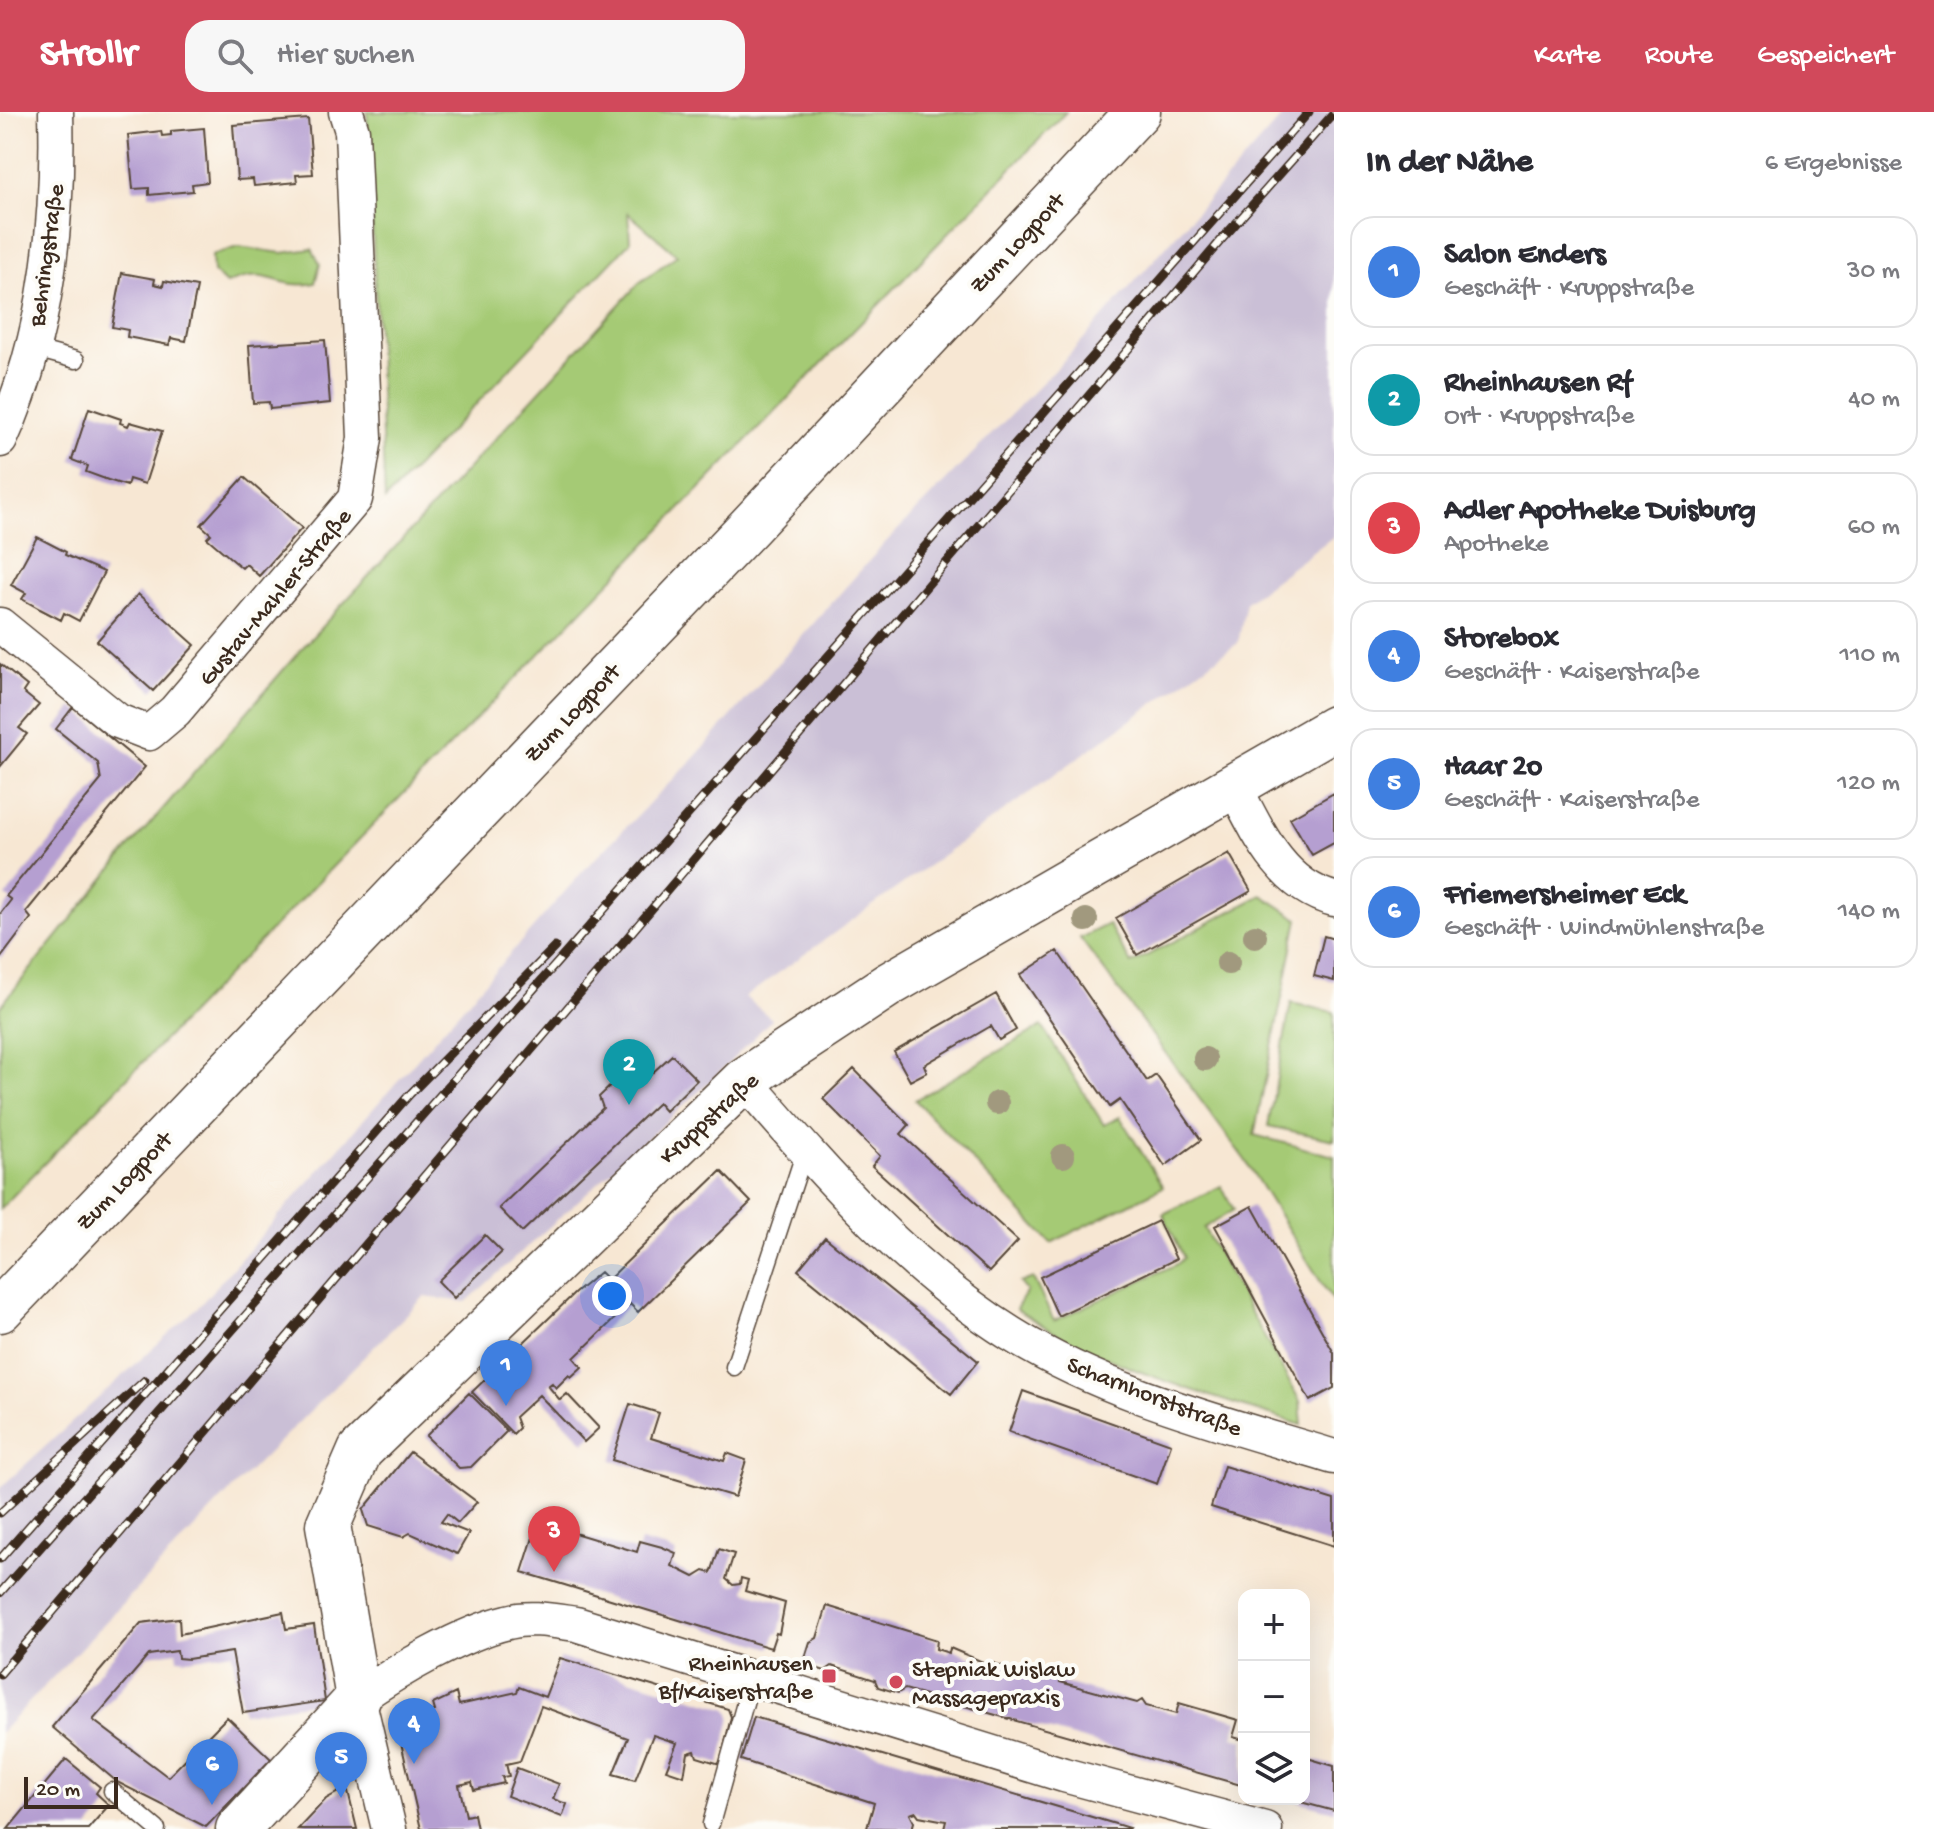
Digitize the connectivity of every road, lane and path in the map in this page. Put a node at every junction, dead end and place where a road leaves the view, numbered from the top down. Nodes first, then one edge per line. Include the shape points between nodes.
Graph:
1 (56, 112) edge
2 (346, 112) edge
3 (1138, 112) edge
4 (32, 348) junction
5 (76, 360) dead end
6 (0, 440) edge
7 (0, 625) edge
8 (1334, 728) edge
9 (1234, 786) junction
10 (1334, 899) edge
11 (744, 1080) junction
12 (805, 1151) junction
13 (0, 1310) edge
14 (734, 1367) dead end
15 (1334, 1457) edge
16 (752, 1678) junction
17 (358, 1698) junction
18 (112, 1791) dead end
19 (711, 1824) dead end
20 (157, 1829) edge
21 (238, 1829) edge
22 (389, 1829) edge
23 (1265, 1829) edge

1 - 4 street, Behringstraße via 48,268
2 - 7 street, Gustav-Mahler-Straße via 352,131 365,438 355,499 175,711 149,733 118,721
3 - 13 street, Zum Logport
4 - 5 lane
4 - 6 street, Behringstraße
8 - 9 street, Kruppstraße
9 - 10 street via 1271,852 1296,882
9 - 11 street, Kruppstraße via 888,985
11 - 12 street, Scharnhorststraße
11 - 17 street, Kruppstraße via 360,1451 328,1525
12 - 14 lane
12 - 15 street, Scharnhorststraße via 912,1261 1012,1335 1095,1377
16 - 17 street via 576,1624 543,1619 509,1621 479,1633 388,1677
16 - 19 lane
16 - 23 street via 1064,1775
17 - 21 street
17 - 22 street
18 - 20 lane

